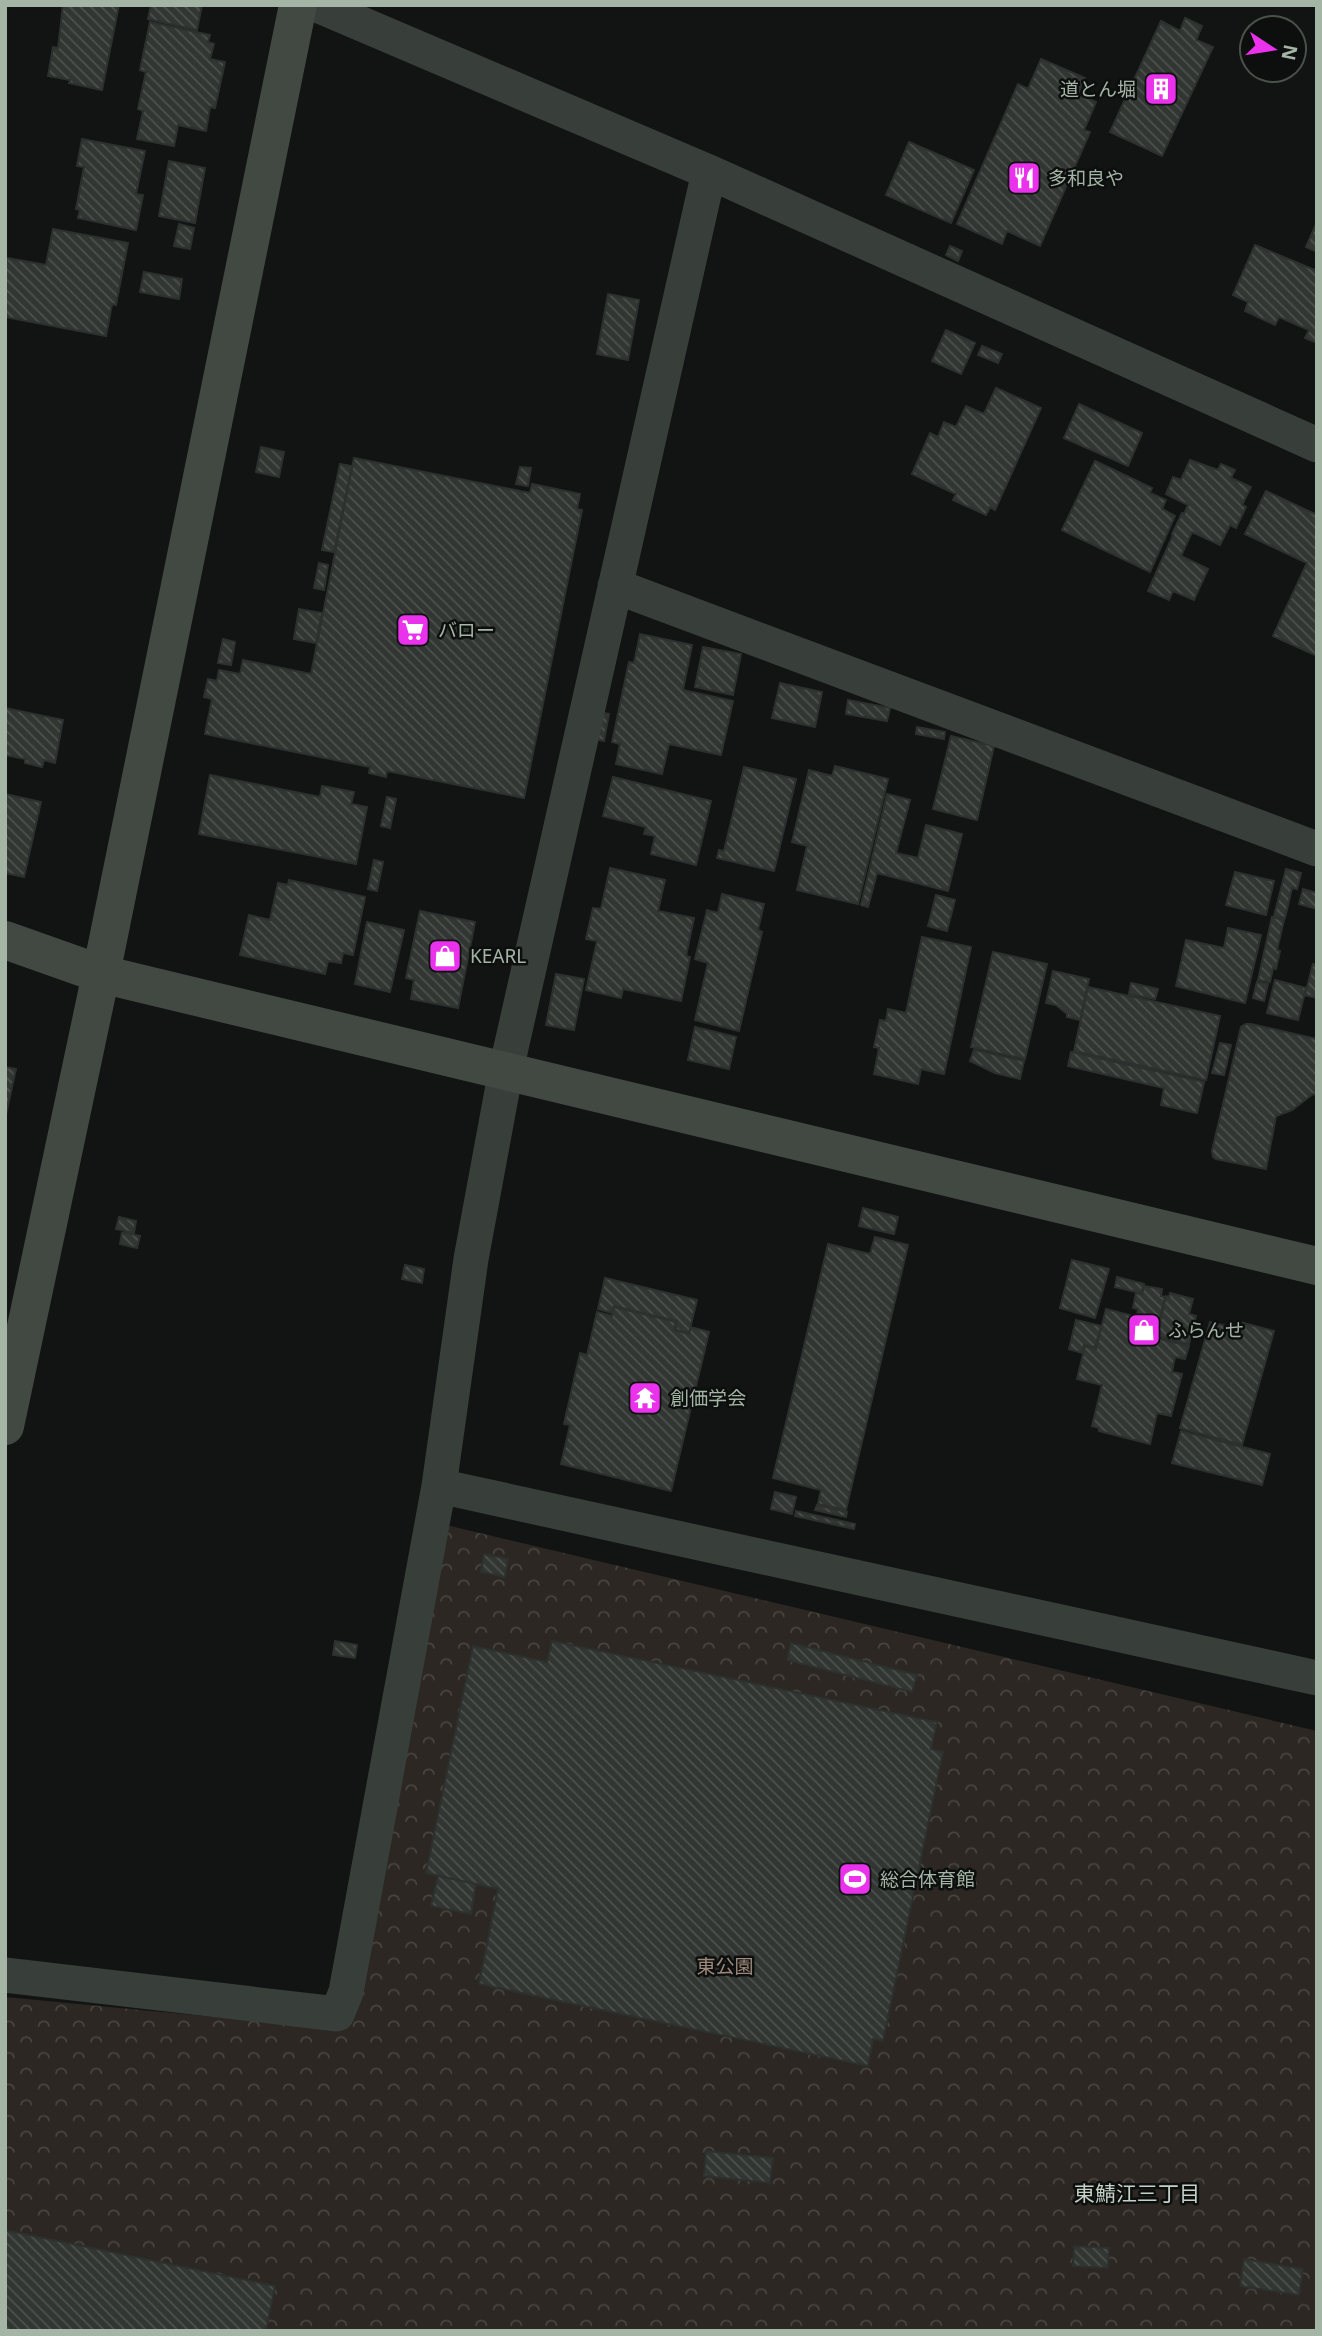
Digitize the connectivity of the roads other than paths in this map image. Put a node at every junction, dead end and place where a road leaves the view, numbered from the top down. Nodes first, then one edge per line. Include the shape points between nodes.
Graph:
1 (298, 5) edge
2 (317, 5) edge
3 (709, 173) junction
4 (1317, 445) edge
5 (615, 586) junction
6 (1317, 849) edge
7 (5, 940) edge
8 (101, 974) junction
9 (506, 1070) junction
10 (1317, 1266) edge
11 (5, 1426) edge
12 (439, 1486) junction
13 (1316, 1670) edge
14 (5, 1975) edge

1 - 8 street
2 - 3 street
3 - 4 street
3 - 5 street
5 - 6 street
5 - 9 street
7 - 8 street
8 - 9 street
8 - 11 street
9 - 10 street
9 - 12 street via 471,1259
12 - 13 street
12 - 14 street via 346,1992 337,2014

